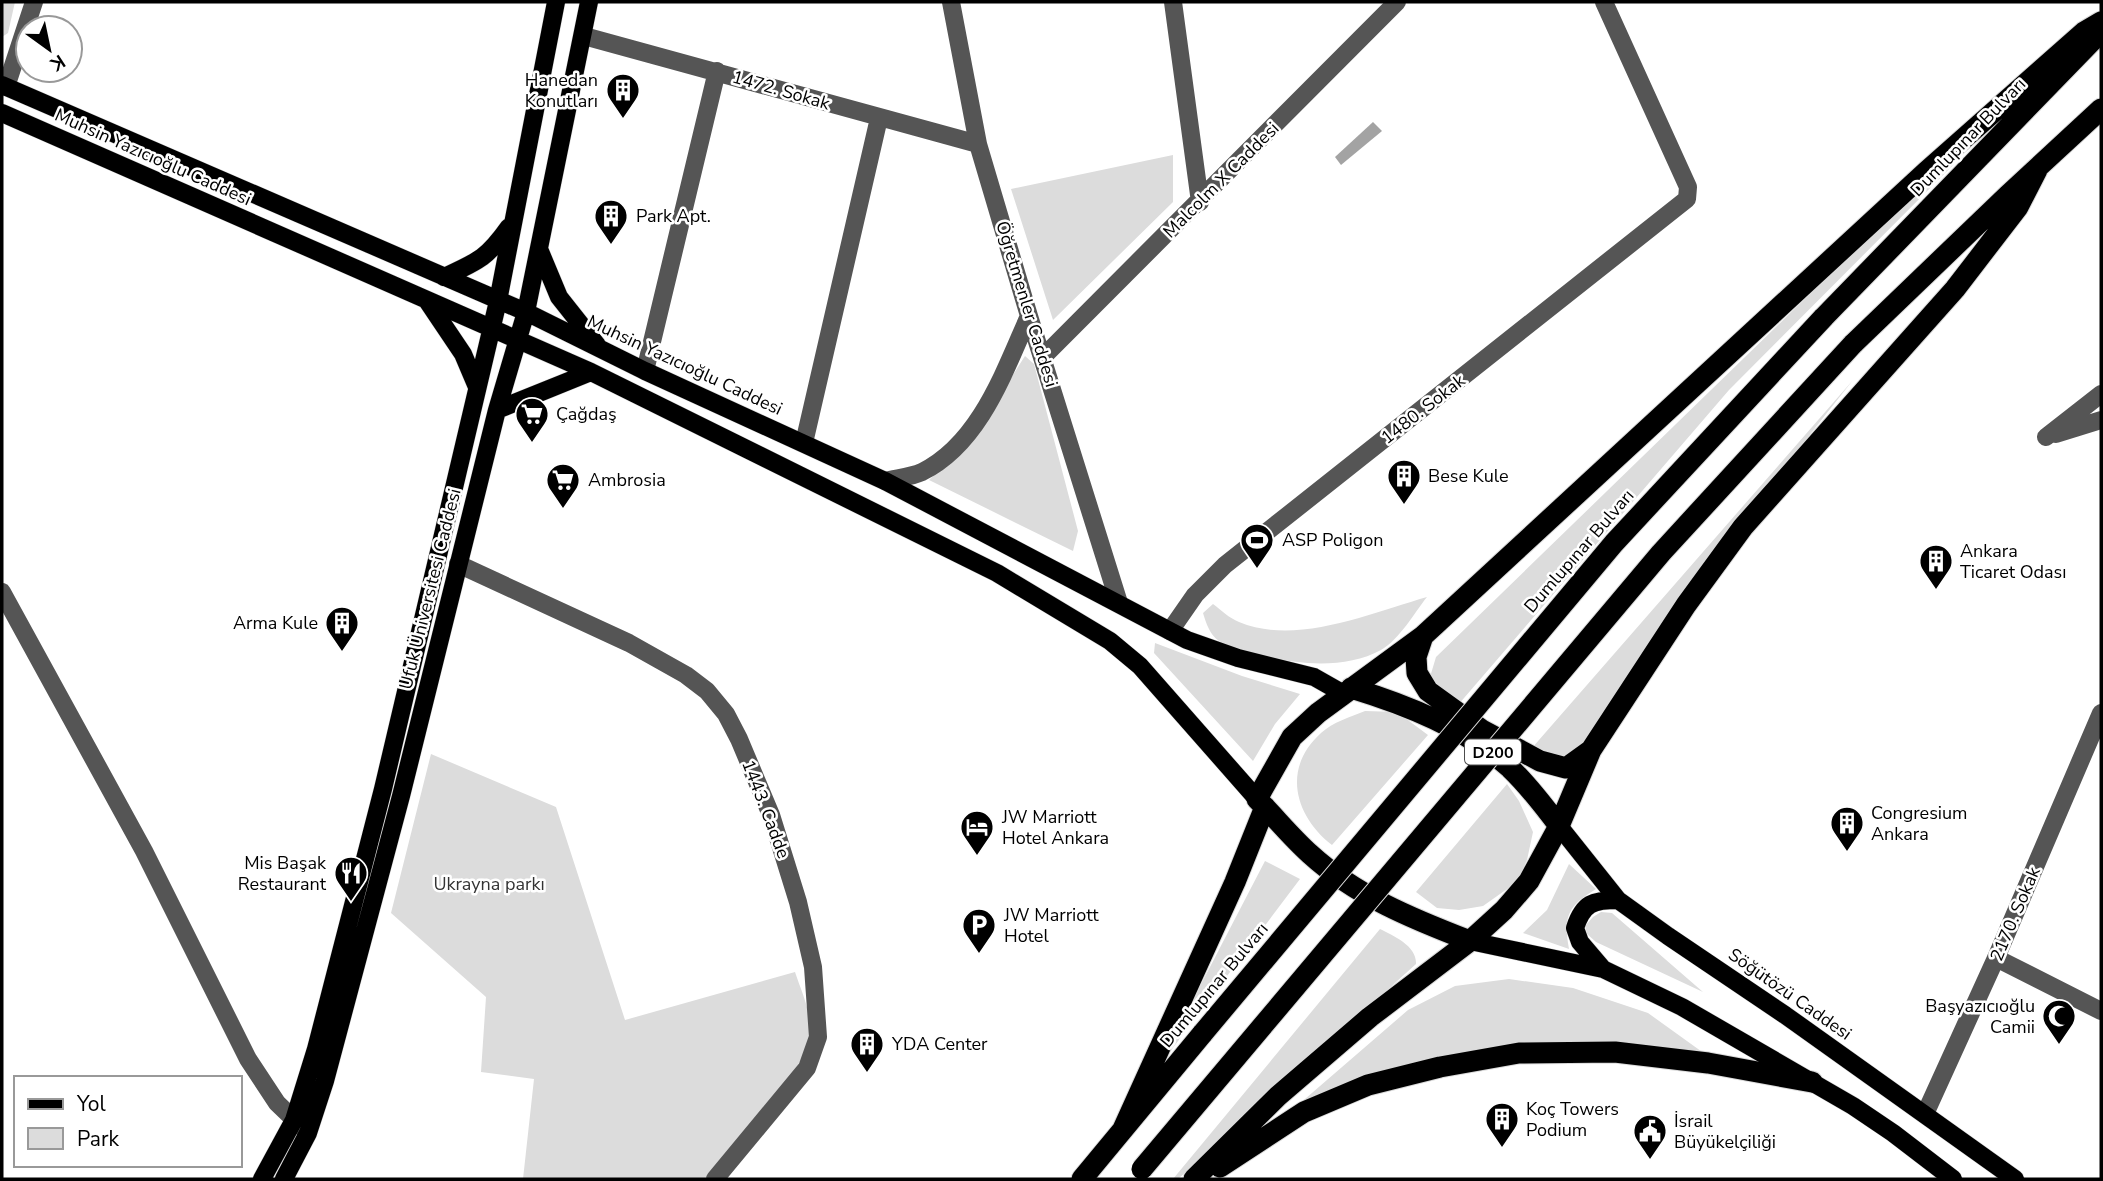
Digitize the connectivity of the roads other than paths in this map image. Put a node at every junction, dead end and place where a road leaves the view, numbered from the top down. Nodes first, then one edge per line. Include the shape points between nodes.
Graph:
1 (34, 2) edge
2 (556, 2) edge
3 (589, 2) edge
4 (951, 2) edge
5 (1174, 2) edge
6 (1397, 2) edge
7 (1604, 2) edge
8 (2101, 22) edge
9 (2101, 32) edge
10 (584, 36) junction
11 (717, 71) junction
12 (4, 86) edge
13 (2101, 109) edge
14 (2, 115) edge
15 (879, 118) junction
16 (978, 144) junction
17 (2044, 163) junction
18 (1200, 202) junction
19 (513, 221) junction
20 (538, 249) junction
21 (444, 277) junction
22 (498, 301) junction
23 (428, 302) junction
24 (526, 313) junction
25 (1029, 316) junction
26 (491, 330) junction
27 (518, 341) junction
28 (599, 348) junction
29 (1043, 357) junction
30 (645, 371) junction
31 (591, 372) junction
32 (477, 387) junction
33 (2101, 394) edge
34 (497, 410) junction
35 (2101, 421) edge
36 (804, 443) junction
37 (885, 481) junction
38 (438, 555) junction
39 (458, 564) junction
40 (2, 592) edge
41 (1119, 603) junction
42 (1170, 631) junction
43 (1423, 636) junction
44 (1347, 691) junction
45 (2101, 713) edge
46 (1591, 750) junction
47 (1261, 803) junction
48 (1559, 826) junction
49 (1618, 900) junction
50 (1470, 941) junction
51 (1996, 958) junction
52 (1603, 969) junction
53 (2101, 1011) edge
54 (1812, 1082) junction
55 (1925, 1114) junction
56 (294, 1120) junction
57 (1124, 1129) junction
58 (308, 1133) junction
59 (1137, 1176) edge
60 (262, 1179) edge
61 (284, 1179) edge
62 (715, 1179) edge
63 (1082, 1179) edge
64 (1194, 1179) edge
65 (1201, 1179) edge
66 (1953, 1179) edge
67 (2015, 1179) edge

1 - 12 street
2 - 19 main road, Ufuk Üniversitesi Caddesi
3 - 10 main road, Ufuk Üniversitesi Caddesi
4 - 16 street, Öğretmenler Caddesi
5 - 18 street
6 - 18 street, Malcolm X Caddesi
7 - 42 street, 1480. Sokak via 1688,187 1687,200 1225,565 1195,595
8 - 43 highway, Dumlupınar Bulvarı via 2084,32 1907,190
9 - 57 highway, Dumlupınar Bulvarı, bridge via 1823,318 1614,543
10 - 11 street, 1472. Sokak
10 - 20 main road, Ufuk Üniversitesi Caddesi
11 - 15 street, 1472. Sokak
11 - 30 street
12 - 21 main road, Muhsin Yazıcıoğlu Caddesi
13 - 17 highway
14 - 23 main road, Muhsin Yazıcıoğlu Caddesi
15 - 16 street, 1472. Sokak
15 - 36 street
16 - 25 street, Öğretmenler Caddesi
17 - 46 highway via 2018,207 1955,289 1743,527
17 - 59 highway, D200, bridge via 1853,344 1661,553
18 - 29 street, Malcolm X Caddesi
19 - 21 main road via 491,252
19 - 22 main road, Ufuk Üniversitesi Caddesi
20 - 24 main road, Ufuk Üniversitesi Caddesi
20 - 28 main road via 559,297
21 - 22 main road, Muhsin Yazıcıoğlu Caddesi
22 - 24 main road, Muhsin Yazıcıoğlu Caddesi
22 - 26 main road, Ufuk Üniversitesi Caddesi
23 - 26 main road, Muhsin Yazıcıoğlu Caddesi
23 - 32 main road via 463,354
24 - 27 main road, Ufuk Üniversitesi Caddesi
24 - 28 main road, Muhsin Yazıcıoğlu Caddesi
25 - 29 street, Öğretmenler Caddesi
25 - 37 street via 973,428 955,450 919,473
26 - 27 main road, Muhsin Yazıcıoğlu Caddesi
26 - 32 main road, Ufuk Üniversitesi Caddesi
27 - 31 main road, Muhsin Yazıcıoğlu Caddesi
27 - 34 main road, Ufuk Üniversitesi Caddesi
28 - 30 main road, Muhsin Yazıcıoğlu Caddesi
29 - 41 street, Öğretmenler Caddesi
30 - 36 main road, Muhsin Yazıcıoğlu Caddesi
31 - 34 main road
31 - 47 main road, Muhsin Yazıcıoğlu Caddesi via 997,573 1110,641 1140,666
32 - 38 main road, Ufuk Üniversitesi Caddesi
33 - 35 street via 2046,437
34 - 39 main road, Ufuk Üniversitesi Caddesi
36 - 37 main road, Muhsin Yazıcıoğlu Caddesi
37 - 41 main road, Muhsin Yazıcıoğlu Caddesi
38 - 39 main road
38 - 56 main road, Ufuk Üniversitesi Caddesi via 383,789
39 - 58 main road, Ufuk Üniversitesi Caddesi via 401,796
39 - 62 street, 1443. Cadde via 629,643 686,675 707,691 739,738 771,815 798,902 813,967 818,1037 807,1068
40 - 56 street via 144,850 248,1059
41 - 42 main road, Muhsin Yazıcıoğlu Caddesi
42 - 44 main road, Muhsin Yazıcıoğlu Caddesi via 1238,659 1314,677
43 - 44 highway, Dumlupınar Bulvarı
43 - 46 highway via 1416,657 1427,691 1482,730 1541,761 1566,768
44 - 47 highway, Dumlupınar Bulvarı via 1292,737 1272,769
44 - 48 highway via 1385,698 1476,742 1509,768
45 - 51 street, 2170. Sokak
46 - 48 highway
47 - 50 highway via 1310,854 1355,889
47 - 57 highway, Dumlupınar Bulvarı via 1235,882
48 - 49 main road, Söğütözü Caddesi
48 - 50 highway via 1529,881
49 - 52 main road via 1590,905 1580,913 1575,928 1580,942
49 - 55 main road, Söğütözü Caddesi
50 - 52 main road
50 - 64 highway via 1370,1017 1278,1096
51 - 53 street
51 - 55 street, 2170. Sokak
52 - 54 main road via 1682,1007
54 - 65 highway via 1615,1052 1519,1053 1368,1085 1304,1112
54 - 66 main road via 1893,1133
55 - 67 main road, Söğütözü Caddesi
56 - 58 street
56 - 60 main road, Ufuk Üniversitesi Caddesi
57 - 63 highway, Dumlupınar Bulvarı
58 - 61 main road, Ufuk Üniversitesi Caddesi

